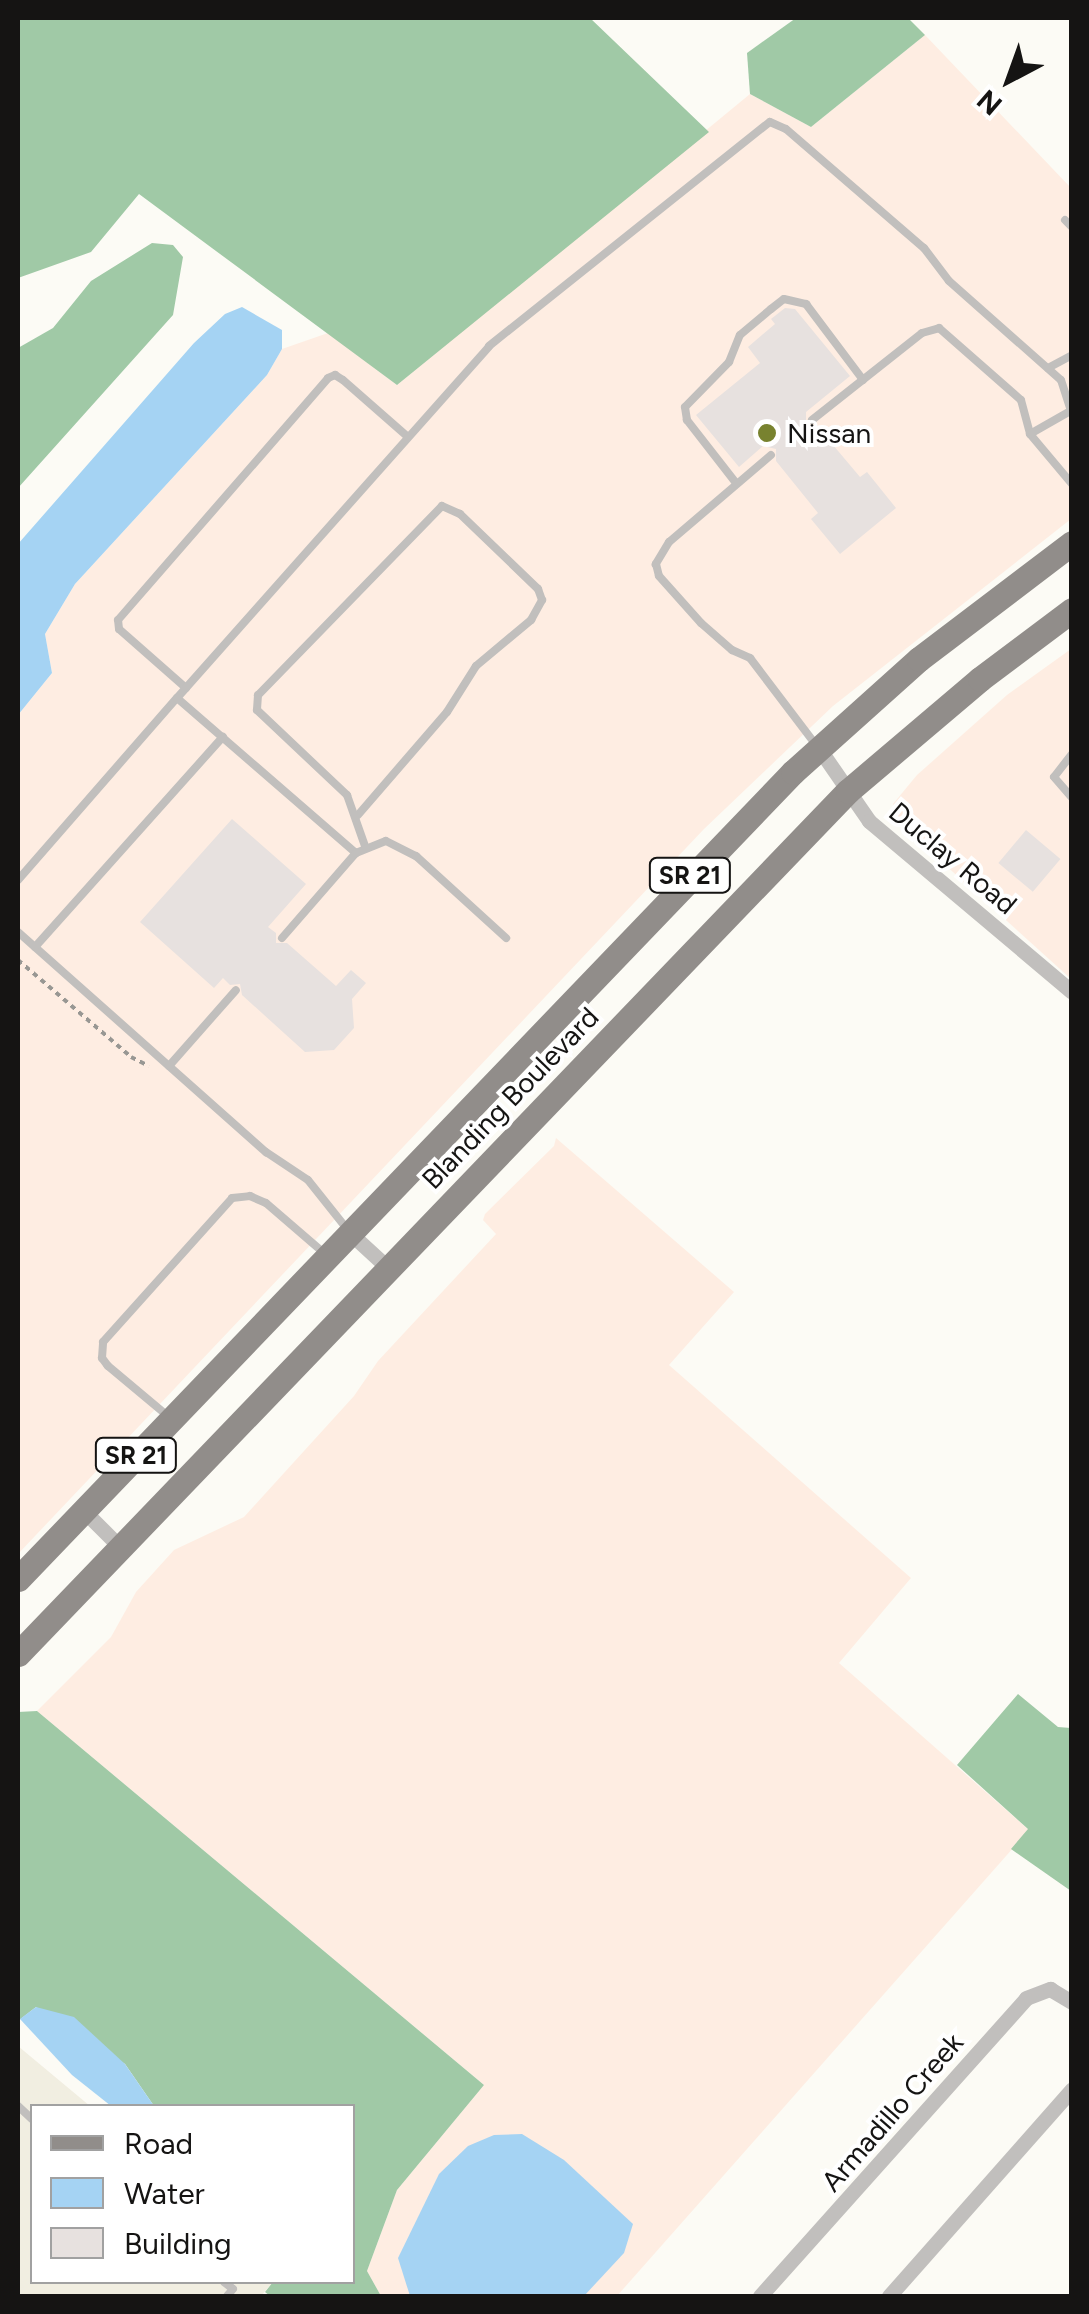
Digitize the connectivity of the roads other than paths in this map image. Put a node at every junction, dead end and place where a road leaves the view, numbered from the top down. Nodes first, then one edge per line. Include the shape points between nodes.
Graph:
1 (1072, 355) edge
2 (1048, 368) junction
3 (863, 380) junction
4 (1071, 410) edge
5 (812, 420) dead end
6 (1030, 434) junction
7 (408, 437) junction
8 (771, 455) dead end
9 (736, 484) junction
10 (1072, 484) edge
11 (1072, 543) edge
12 (1072, 610) edge
13 (186, 688) junction
14 (177, 698) junction
15 (223, 736) junction
16 (818, 747) junction
17 (1072, 754) edge
18 (848, 791) junction
19 (1072, 798) edge
20 (358, 815) junction
21 (365, 846) junction
22 (356, 854) junction
23 (18, 880) edge
24 (18, 932) edge
25 (282, 938) dead end
26 (506, 938) dead end
27 (35, 947) junction
28 (236, 990) dead end
29 (1072, 992) edge
30 (169, 1066) junction
31 (350, 1232) junction
32 (328, 1256) junction
33 (387, 1268) junction
34 (171, 1419) junction
35 (83, 1510) junction
36 (120, 1546) junction
37 (18, 1579) edge
38 (18, 1654) edge
39 (1072, 2002) edge
40 (1072, 2089) edge
41 (760, 2296) edge
42 (888, 2296) edge

1 - 2 lane
2 - 4 lane
2 - 7 lane via 949,281 924,248 770,122 488,346
3 - 5 lane
3 - 6 lane via 922,333 939,328 1021,400
3 - 9 lane via 806,304 784,299 771,309 740,335 729,362 685,407 687,420
4 - 6 lane
6 - 10 lane
7 - 13 lane
7 - 13 lane via 342,380 328,378 118,620 119,629
8 - 9 lane
9 - 16 lane via 660,552 659,576 716,637 750,658
11 - 16 main road, Blanding Boulevard / SR 21
12 - 18 main road, Blanding Boulevard / SR 21
13 - 14 lane
14 - 15 lane
14 - 23 lane
15 - 22 lane
15 - 27 lane
16 - 18 street, Duclay Road
16 - 31 main road, Blanding Boulevard / SR 21
17 - 19 lane via 1054,777
18 - 29 street, Duclay Road via 869,821
18 - 33 main road, Blanding Boulevard / SR 21
20 - 20 lane via 347,795 256,710 258,695 442,506 460,514 542,600 531,620 476,666 447,712
20 - 21 lane
21 - 22 lane
21 - 26 lane via 386,840 408,850
22 - 25 lane
24 - 27 lane
27 - 30 lane
28 - 30 lane
30 - 31 lane via 308,1180
31 - 32 main road, Blanding Boulevard / SR 21
31 - 33 street
32 - 34 main road, Blanding Boulevard / SR 21
32 - 34 lane via 259,1199 232,1198 103,1342 108,1366
33 - 36 main road, Blanding Boulevard / SR 21
34 - 35 main road, Blanding Boulevard / SR 21
35 - 36 street
35 - 37 main road, Blanding Boulevard / SR 21
36 - 38 main road, Blanding Boulevard / SR 21
39 - 41 street, Armadillo Creek via 1050,1989 1026,1998
40 - 42 street

